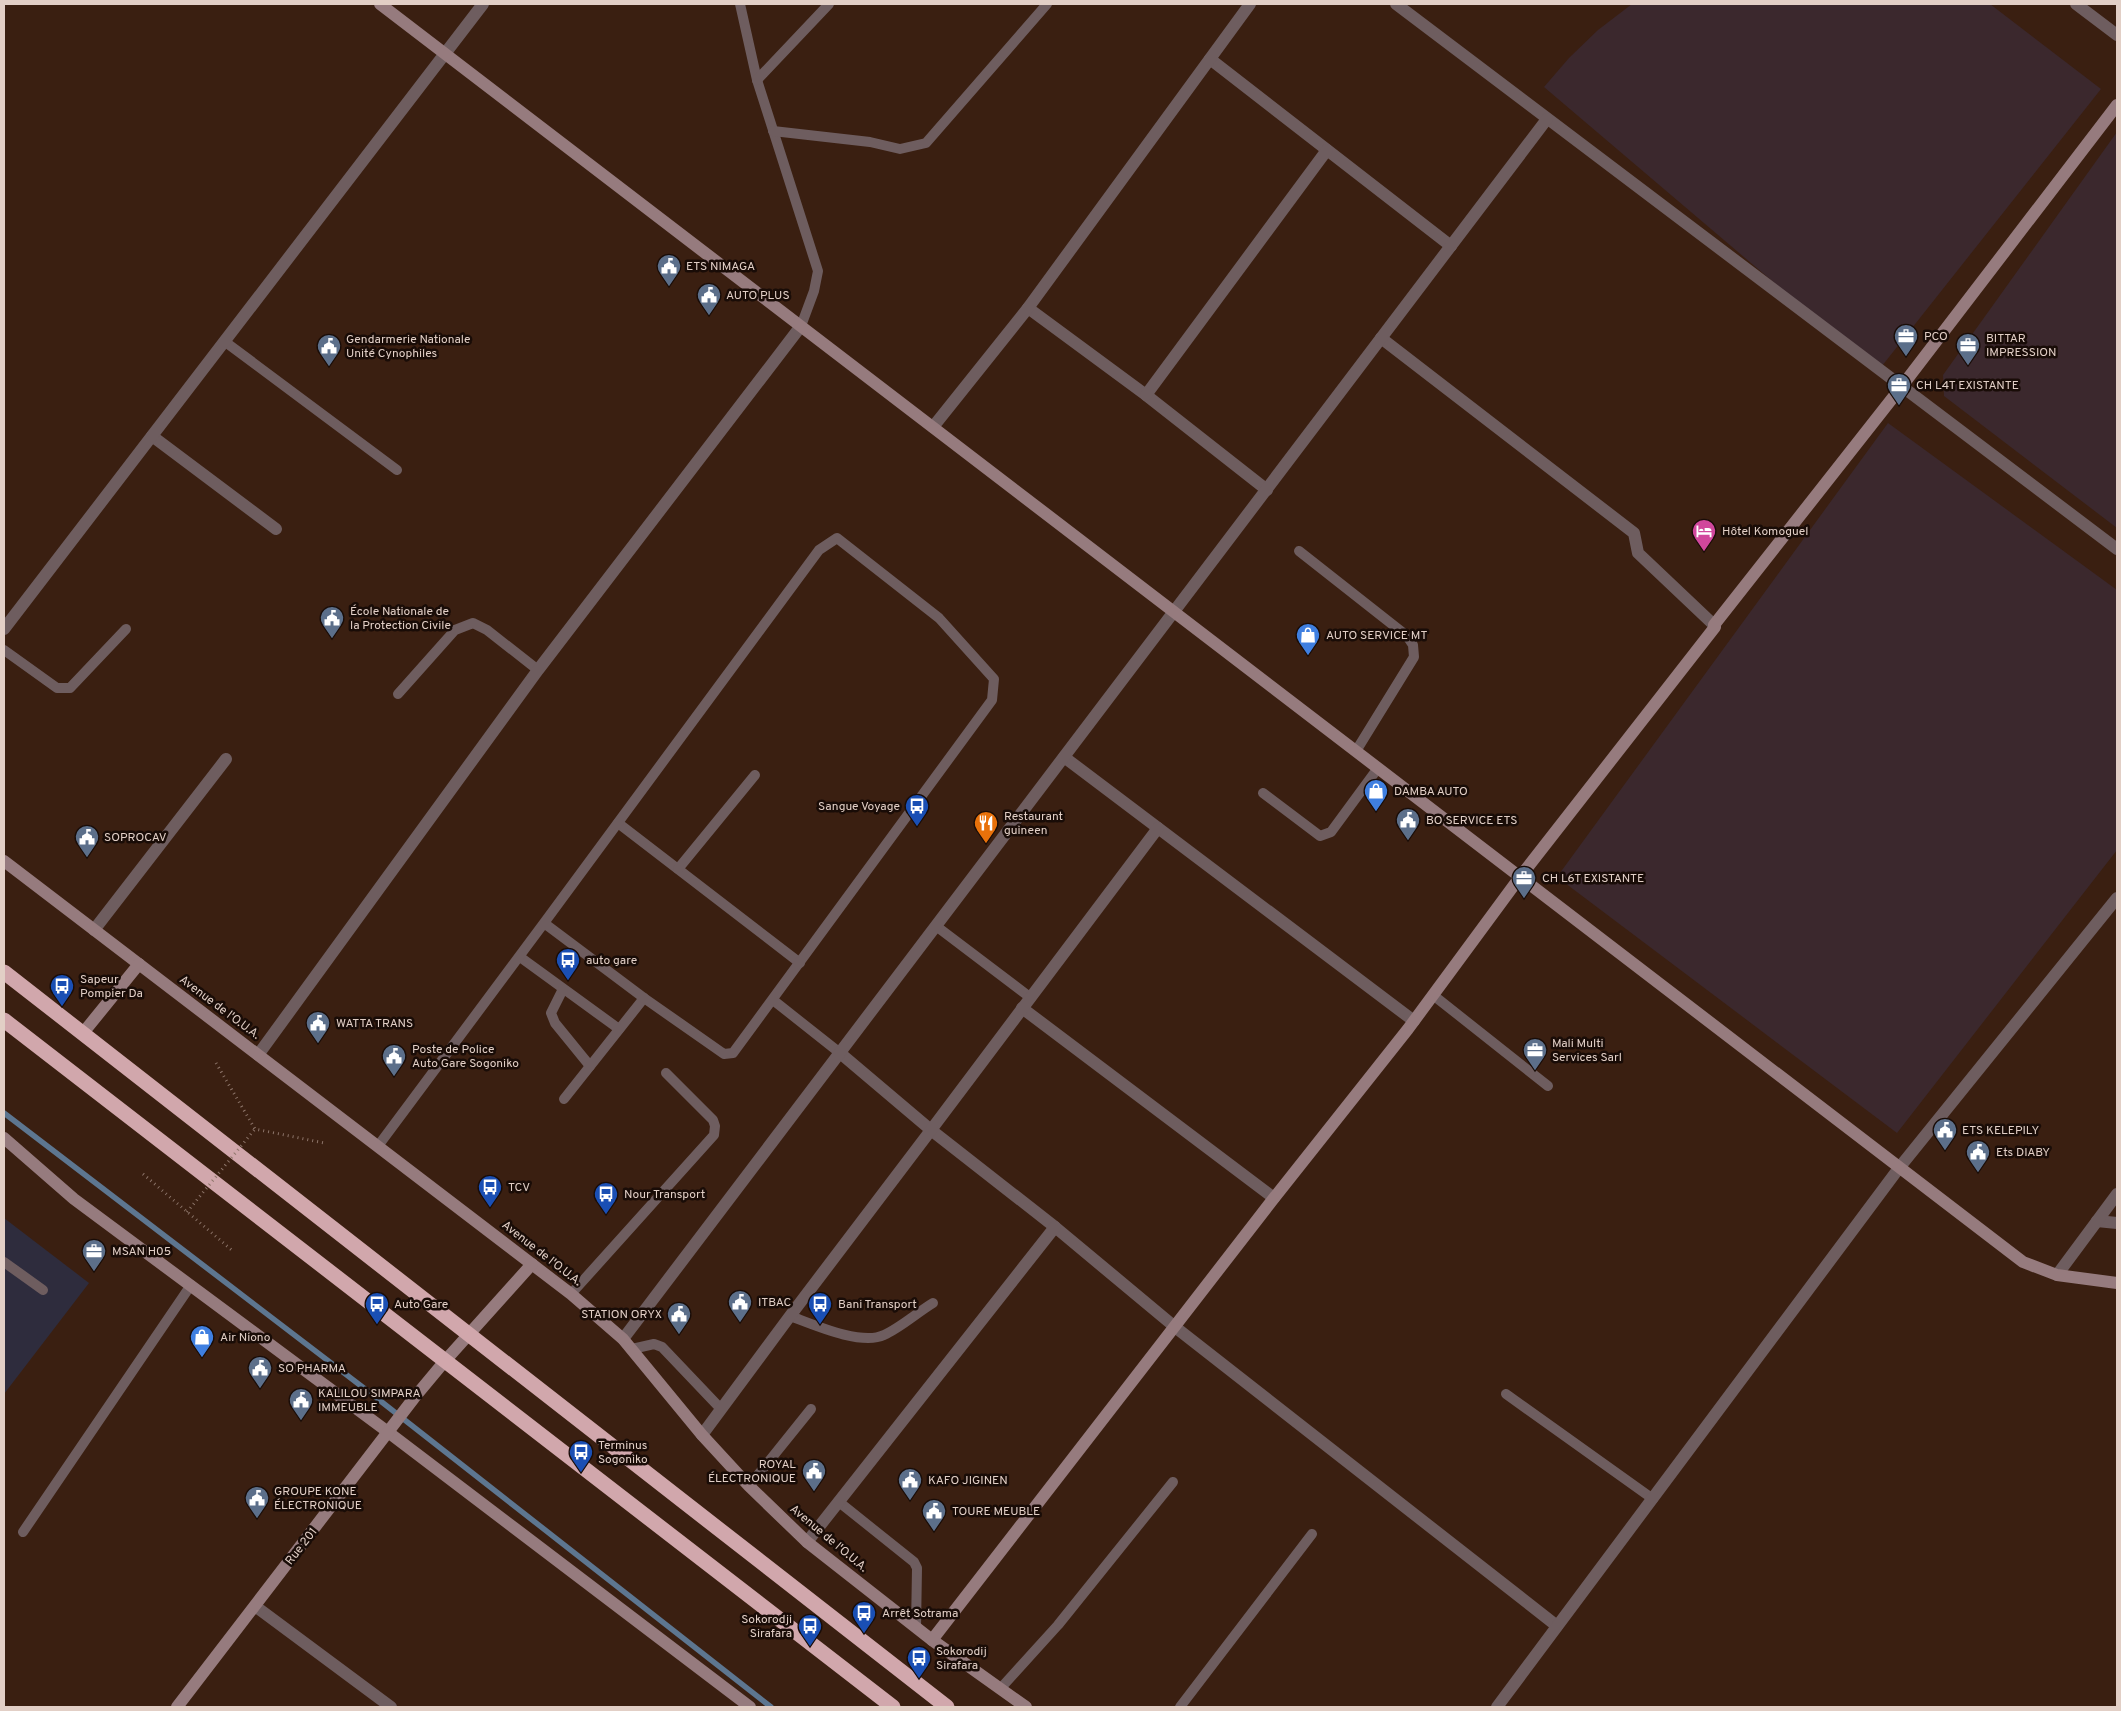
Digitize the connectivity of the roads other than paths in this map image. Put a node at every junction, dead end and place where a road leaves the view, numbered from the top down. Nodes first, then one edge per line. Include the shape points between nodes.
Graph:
1 (380, 4) edge
2 (483, 4) edge
3 (740, 4) edge
4 (829, 4) edge
5 (1047, 4) edge
6 (1250, 4) edge
7 (1396, 4) edge
8 (2076, 4) edge
9 (2117, 35) edge
10 (445, 54) junction
11 (1210, 59) junction
12 (757, 80) junction
13 (2117, 106) edge
14 (1547, 119) junction
15 (773, 131) junction
16 (1327, 150) junction
17 (1451, 246) junction
18 (1028, 308) junction
19 (801, 326) junction
20 (1381, 338) junction
21 (224, 341) junction
22 (1902, 386) junction
23 (1146, 395) junction
24 (933, 427) junction
25 (152, 436) junction
26 (397, 470) dead end
27 (1266, 490) junction
28 (276, 529) dead end
29 (2117, 549) edge
30 (1299, 551) dead end
31 (1174, 612) junction
32 (1714, 625) junction
33 (4, 629) edge
34 (126, 629) dead end
35 (4, 650) edge
36 (538, 670) junction
37 (398, 694) dead end
38 (1356, 751) junction
39 (1064, 757) junction
40 (226, 759) dead end
41 (1378, 768) junction
42 (755, 775) dead end
43 (1264, 793) dead end
44 (618, 823) junction
45 (1158, 828) junction
46 (4, 861) edge
47 (678, 870) junction
48 (1520, 877) junction
49 (2117, 898) edge
50 (544, 923) junction
51 (936, 926) junction
52 (94, 930) junction
53 (520, 957) junction
54 (800, 963) junction
55 (138, 964) junction
56 (4, 972) edge
57 (563, 988) junction
58 (1433, 995) junction
59 (644, 998) junction
60 (1031, 998) junction
61 (773, 1000) junction
62 (1022, 1008) junction
63 (4, 1020) edge
64 (1414, 1021) junction
65 (619, 1030) junction
66 (83, 1033) junction
67 (840, 1053) junction
68 (258, 1055) junction
69 (590, 1066) junction
70 (666, 1073) dead end
71 (1548, 1086) dead end
72 (564, 1099) dead end
73 (931, 1130) junction
74 (4, 1138) edge
75 (378, 1146) junction
76 (1899, 1168) junction
77 (2117, 1194) edge
78 (1274, 1198) junction
79 (2097, 1221) junction
80 (2117, 1223) edge
81 (1055, 1227) junction
82 (4, 1262) edge
83 (532, 1264) junction
84 (2057, 1275) junction
85 (2117, 1284) edge
86 (191, 1285) junction
87 (43, 1290) dead end
88 (571, 1294) junction
89 (933, 1302) dead end
90 (790, 1316) junction
91 (1175, 1326) junction
92 (469, 1334) junction
93 (628, 1344) junction
94 (444, 1362) junction
95 (1506, 1394) dead end
96 (721, 1409) junction
97 (812, 1409) dead end
98 (388, 1432) junction
99 (702, 1435) junction
100 (1173, 1482) dead end
101 (750, 1486) junction
102 (1652, 1499) junction
103 (839, 1502) junction
104 (24, 1532) dead end
105 (1312, 1534) dead end
106 (807, 1542) junction
107 (255, 1606) junction
108 (1557, 1626) junction
109 (916, 1628) junction
110 (932, 1640) junction
111 (1000, 1689) junction
112 (177, 1707) edge
113 (391, 1707) edge
114 (750, 1707) edge
115 (893, 1707) edge
116 (947, 1707) edge
117 (1026, 1707) edge
118 (1180, 1707) edge
119 (1496, 1707) edge

1 - 10 street
2 - 10 street
3 - 12 lane
4 - 12 lane
5 - 15 lane via 926,143 900,149 870,142
6 - 11 street
7 - 14 street
8 - 9 street
10 - 19 street
10 - 21 street
11 - 16 street
11 - 18 street
12 - 15 lane
13 - 22 street
14 - 17 street
14 - 22 street
15 - 19 lane via 818,271
16 - 17 street
16 - 23 street
17 - 20 street
18 - 23 street
18 - 24 street
19 - 24 street
19 - 36 street
20 - 27 street
20 - 32 street via 1634,533 1638,553
21 - 25 street
21 - 26 lane
22 - 29 street
22 - 32 street
23 - 27 street
24 - 31 street
25 - 28 street
25 - 33 street
27 - 31 street
30 - 38 lane via 1407,636 1413,645 1414,657
31 - 38 street
31 - 39 street
32 - 48 street
34 - 35 lane via 70,688 57,688
36 - 37 lane via 487,630 473,623 455,630
36 - 68 street
38 - 41 street
39 - 45 street
39 - 51 street
40 - 52 street
41 - 43 lane via 1331,832 1320,836
41 - 48 street
42 - 47 lane
44 - 47 lane
44 - 50 lane
44 - 54 lane via 819,550 837,538 939,618 994,679 992,700
45 - 60 street
45 - 64 street
46 - 52 street, Avenue de l'O.U.A.
47 - 54 lane
48 - 58 street
48 - 76 street
49 - 76 street
50 - 53 lane
50 - 59 lane
51 - 60 lane
51 - 67 street
52 - 55 street, Avenue de l'O.U.A.
53 - 57 lane
53 - 75 lane
54 - 61 lane
55 - 66 street
55 - 68 street, Avenue de l'O.U.A.
56 - 66 highway
57 - 65 lane
57 - 69 lane via 551,1013 555,1023
58 - 64 street
58 - 71 lane
59 - 61 lane via 724,1054 733,1053
59 - 65 lane
60 - 62 street
61 - 67 lane
62 - 73 street
62 - 78 street
63 - 94 highway
64 - 78 street
65 - 69 lane
66 - 92 highway
67 - 73 street
67 - 93 street
68 - 75 street, Avenue de l'O.U.A.
69 - 72 lane
70 - 88 lane via 713,1120 714,1135
73 - 81 street
73 - 90 street
74 - 86 street via 74,1199
75 - 83 street, Avenue de l'O.U.A.
76 - 84 street via 2023,1262
76 - 102 street
77 - 79 street
78 - 91 street
79 - 80 street
79 - 84 street
81 - 91 street
81 - 103 street
82 - 87 lane
83 - 88 street, Avenue de l'O.U.A.
83 - 92 street, Rue 201
84 - 85 street
86 - 98 street
86 - 104 lane
88 - 93 street, Avenue de l'O.U.A.
89 - 90 lane via 883,1336 859,1337 833,1332
90 - 96 street
91 - 108 street
91 - 110 street
92 - 94 street, Rue 201
92 - 116 highway
93 - 96 lane via 662,1346
93 - 99 street, Avenue de l'O.U.A.
94 - 98 street, Rue 201
94 - 115 highway
95 - 102 lane
96 - 99 street
97 - 101 lane
98 - 107 street, Rue 201
98 - 114 street
99 - 101 street, Avenue de l'O.U.A.
100 - 111 lane via 1058,1625
101 - 106 street, Avenue de l'O.U.A.
102 - 108 street
103 - 106 street
103 - 109 lane via 914,1562 917,1568
105 - 118 lane
106 - 109 street, Avenue de l'O.U.A.
107 - 112 street, Rue 201
107 - 113 street
108 - 119 street
109 - 110 street, Avenue de l'O.U.A.
110 - 111 street, Avenue de l'O.U.A.
111 - 117 street, Avenue de l'O.U.A.

